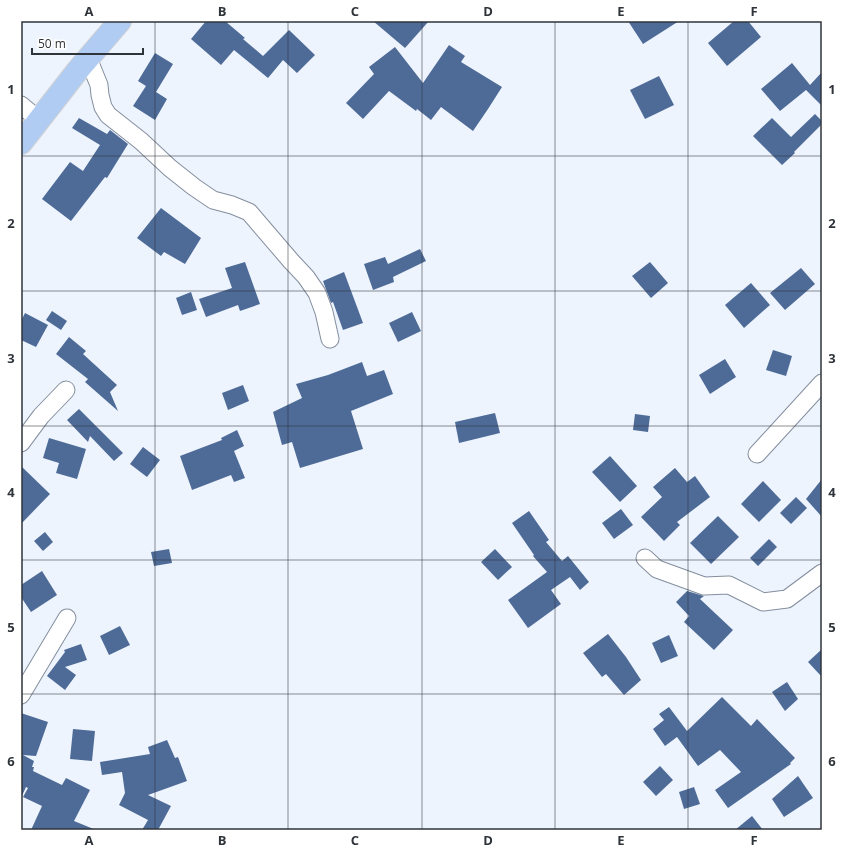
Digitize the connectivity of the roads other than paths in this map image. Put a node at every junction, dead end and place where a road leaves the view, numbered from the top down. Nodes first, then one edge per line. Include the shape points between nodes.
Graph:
1 (120, 21) edge
2 (88, 58) junction
3 (21, 105) edge
4 (39, 120) junction
5 (21, 143) edge
6 (330, 339) dead end
7 (822, 383) edge
8 (66, 390) dead end
9 (21, 443) edge
10 (757, 454) dead end
11 (645, 558) dead end
12 (822, 572) edge
13 (67, 618) dead end
14 (21, 695) edge

1 - 2 highway
2 - 4 highway
2 - 6 street via 99,85 103,108 108,115 194,187 213,200 249,212 306,276 322,306
3 - 4 street
4 - 5 highway
7 - 10 street
8 - 9 street via 41,416
11 - 12 street via 657,569 704,586 729,585 763,602 787,599
13 - 14 street

